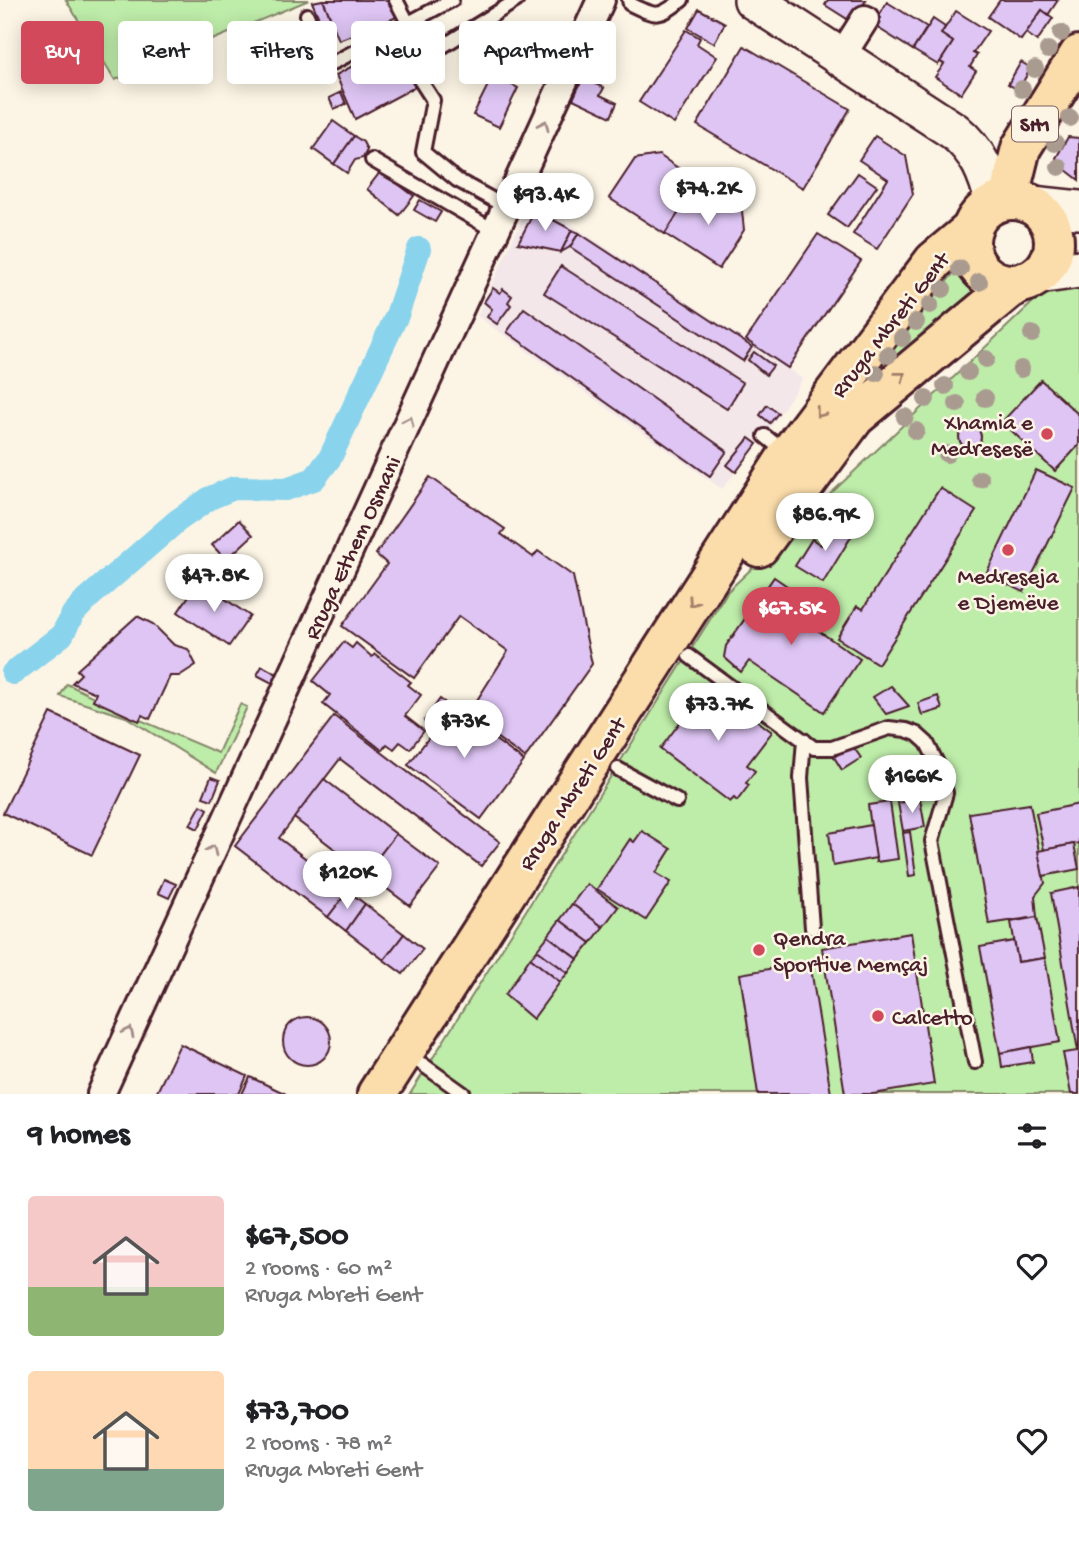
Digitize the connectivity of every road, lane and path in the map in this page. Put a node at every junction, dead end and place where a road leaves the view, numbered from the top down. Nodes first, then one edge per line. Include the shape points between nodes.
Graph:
1 (397, 0) edge
2 (452, 0) edge
3 (517, 0) edge
4 (629, 0) edge
5 (682, 0) edge
6 (753, 0) edge
7 (595, 1) edge
8 (871, 8) edge
9 (307, 15) dead end
10 (407, 21) edge
11 (412, 21) edge
12 (351, 53) edge
13 (1079, 55) edge
14 (841, 57) junction
15 (372, 160) dead end
16 (1002, 210) junction
17 (1079, 210) edge
18 (497, 238) junction
19 (1079, 269) edge
20 (1030, 279) junction
21 (689, 656) junction
22 (804, 740) junction
23 (618, 769) junction
24 (677, 801) dead end
25 (813, 928) dead end
26 (975, 1062) dead end
27 (412, 1079) edge
28 (100, 1094) edge
29 (377, 1094) edge
30 (464, 1094) edge

1 - 10 lane
2 - 11 lane
3 - 18 lane via 411,66 433,100 423,152 457,180
4 - 5 lane via 653,16 663,15
6 - 14 main road
18 -> 7 street, Rruga Ethem Osmani
8 - 14 street
9 - 12 lane via 327,66
13 - 16 main road, SH1 via 1021,148
14 - 16 main road via 973,147
15 - 18 lane
16 - 17 main road
16 - 20 main road via 1051,225 1053,252
16 - 20 main road via 972,254 978,266 998,281
16 -> 29 main road, Rruga Mbreti Gent via 934,261 777,445
28 -> 18 street, Rruga Ethem Osmani
19 - 20 main road
21 -> 20 main road, Rruga Mbreti Gent via 774,523 855,417 1009,289
21 - 22 lane
21 - 23 main road, Rruga Mbreti Gent
22 - 25 lane via 801,778
22 - 26 lane via 814,748 832,748 890,729 917,734 927,743 946,793 932,841
23 - 24 lane
23 - 27 main road, Rruga Mbreti Gent
27 - 30 lane

